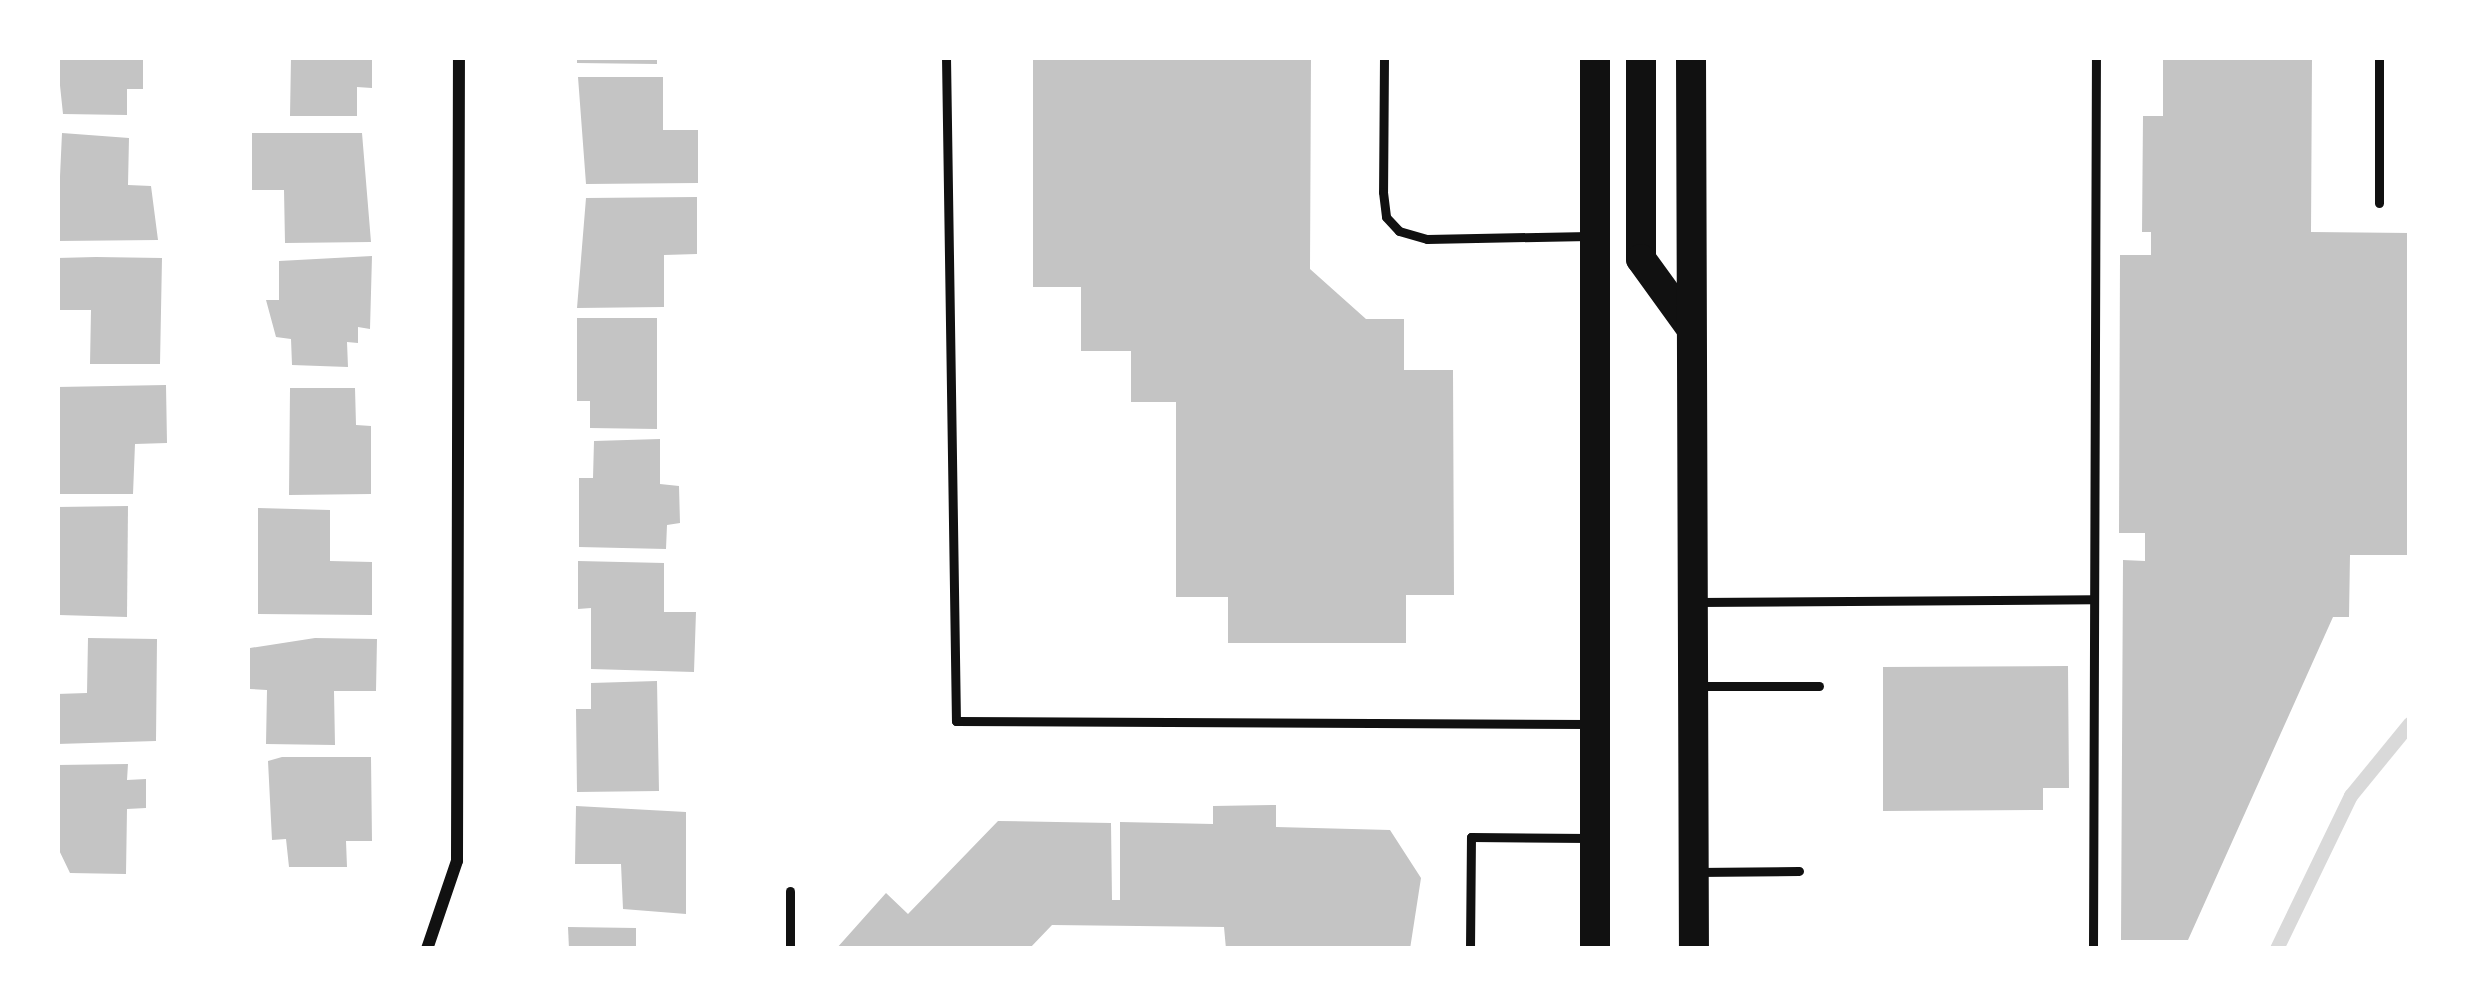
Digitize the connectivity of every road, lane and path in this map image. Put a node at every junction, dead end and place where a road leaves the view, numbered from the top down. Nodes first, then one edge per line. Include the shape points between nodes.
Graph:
1 (459, 57) edge
2 (946, 57) edge
3 (1384, 57) edge
4 (1595, 57) edge
5 (1641, 57) edge
6 (1691, 57) edge
7 (2096, 57) edge
8 (2379, 57) edge
9 (2379, 202) dead end
10 (1595, 236) junction
11 (1691, 328) junction
12 (2093, 599) junction
13 (1692, 602) junction
14 (1692, 686) junction
15 (1819, 686) dead end
16 (1593, 724) junction
17 (1594, 838) junction
18 (1799, 871) dead end
19 (1694, 872) junction
20 (790, 891) dead end
21 (427, 949) edge
22 (790, 949) edge
23 (1470, 949) edge
24 (1595, 949) edge
25 (1694, 949) edge
26 (2093, 949) edge

1 - 21 street via 457,861
2 - 16 lane via 956,721
3 - 10 lane via 1383,192 1386,217 1399,231 1427,239
4 - 10 main road
5 - 11 main road via 1641,259
6 - 11 main road
7 - 12 lane
8 - 9 lane
10 - 16 main road
11 - 13 main road
12 - 13 lane
12 - 26 lane
13 - 14 main road
14 - 15 lane
14 - 19 main road
16 - 17 main road
17 - 23 lane via 1471,837
17 - 24 main road
18 - 19 lane
19 - 25 main road
20 - 22 lane

